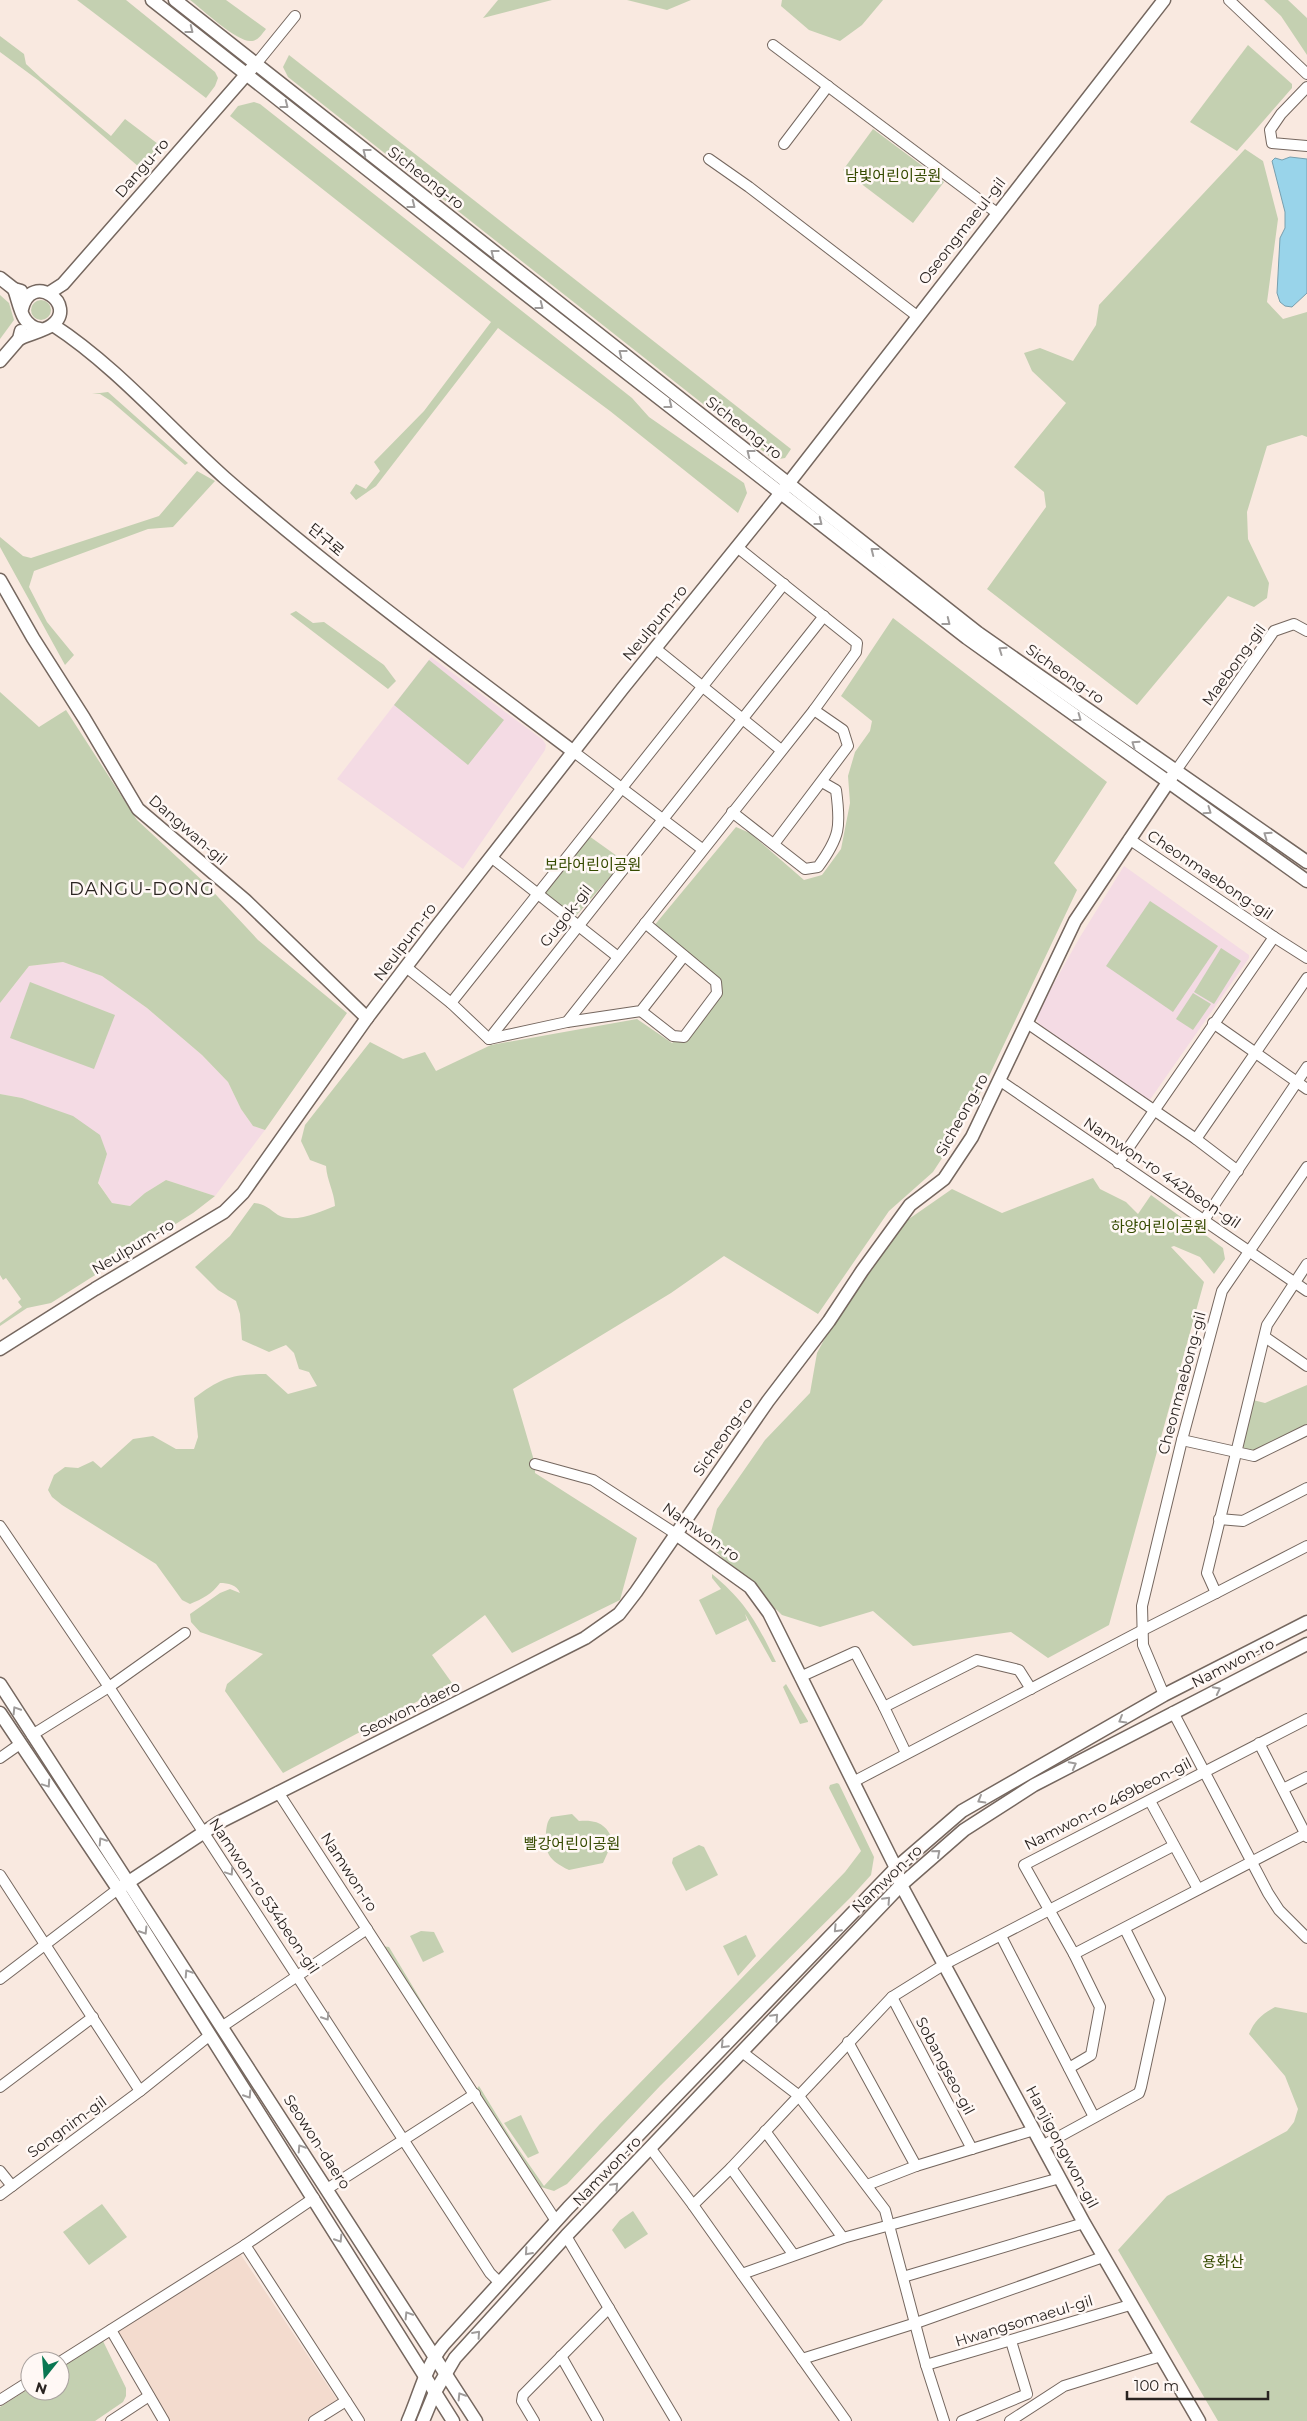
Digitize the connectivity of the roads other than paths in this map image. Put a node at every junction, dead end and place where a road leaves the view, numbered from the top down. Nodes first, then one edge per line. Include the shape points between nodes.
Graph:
1 (152, 0) edge
2 (175, 0) edge
3 (1164, 0) edge
4 (1229, 0) edge
5 (295, 16) dead end
6 (773, 45) dead end
7 (256, 64) junction
8 (247, 74) junction
9 (1307, 74) edge
10 (828, 86) junction
11 (1307, 87) edge
12 (784, 144) dead end
13 (1307, 146) edge
14 (709, 159) dead end
15 (997, 213) junction
16 (0, 278) edge
17 (14, 289) junction
18 (31, 294) junction
19 (52, 313) junction
20 (23, 314) junction
21 (916, 316) junction
22 (19, 339) junction
23 (0, 361) edge
24 (784, 488) junction
25 (737, 547) junction
26 (0, 580) edge
27 (784, 584) junction
28 (824, 616) junction
29 (1307, 631) edge
30 (656, 649) junction
31 (703, 686) junction
32 (814, 710) junction
33 (742, 718) junction
34 (781, 750) junction
35 (574, 752) junction
36 (1175, 772) junction
37 (822, 782) junction
38 (1168, 783) junction
39 (621, 788) junction
40 (732, 812) junction
41 (662, 819) junction
42 (1129, 839) junction
43 (774, 844) junction
44 (702, 850) junction
45 (491, 857) junction
46 (1307, 862) edge
47 (1307, 881) edge
48 (538, 894) junction
49 (645, 924) junction
50 (577, 925) junction
51 (1274, 937) junction
52 (684, 956) junction
53 (618, 957) junction
54 (1307, 958) edge
55 (406, 967) junction
56 (1307, 978) edge
57 (451, 1003) junction
58 (641, 1011) junction
59 (367, 1018) junction
60 (567, 1022) junction
61 (1027, 1023) junction
62 (1213, 1023) junction
63 (489, 1039) junction
64 (1255, 1053) junction
65 (1307, 1067) edge
66 (999, 1080) junction
67 (1297, 1082) junction
68 (1307, 1089) edge
69 (1155, 1111) junction
70 (1196, 1139) junction
71 (1118, 1163) junction
72 (1307, 1167) edge
73 (1238, 1170) junction
74 (1204, 1220) junction
75 (1249, 1251) junction
76 (1307, 1264) edge
77 (1294, 1282) junction
78 (1307, 1291) edge
79 (1265, 1337) junction
80 (0, 1349) edge
81 (1307, 1366) edge
82 (1307, 1430) edge
83 (1182, 1440) junction
84 (1236, 1452) junction
85 (535, 1464) dead end
86 (1307, 1488) edge
87 (1219, 1519) junction
88 (0, 1526) edge
89 (676, 1534) junction
90 (1307, 1546) edge
91 (1216, 1594) junction
92 (1307, 1622) edge
93 (1141, 1630) junction
94 (185, 1633) dead end
95 (1307, 1644) edge
96 (800, 1677) junction
97 (0, 1684) edge
98 (109, 1687) junction
99 (1031, 1689) junction
100 (1164, 1695) junction
101 (884, 1707) junction
102 (1173, 1712) junction
103 (0, 1713) edge
104 (1307, 1719) edge
105 (32, 1735) junction
106 (1259, 1743) junction
107 (20, 1744) junction
108 (906, 1753) junction
109 (0, 1758) edge
110 (1206, 1772) junction
111 (1307, 1777) edge
112 (853, 1782) junction
113 (1283, 1789) junction
114 (278, 1792) junction
115 (1150, 1802) junction
116 (203, 1832) junction
117 (1307, 1835) edge
118 (1173, 1846) junction
119 (1251, 1862) junction
120 (896, 1868) junction
121 (0, 1876) edge
122 (129, 1882) junction
123 (901, 1885) junction
124 (118, 1889) junction
125 (1198, 1889) junction
126 (1050, 1909) junction
127 (367, 1929) junction
128 (1126, 1929) junction
129 (1001, 1936) junction
130 (1307, 1938) edge
131 (45, 1944) junction
132 (1074, 1954) junction
133 (944, 1964) junction
134 (299, 1976) junction
135 (0, 1979) edge
136 (892, 1997) junction
137 (93, 2017) junction
138 (223, 2026) junction
139 (210, 2035) junction
140 (848, 2042) junction
141 (742, 2052) junction
142 (1069, 2068) junction
143 (0, 2087) edge
144 (140, 2091) junction
145 (475, 2094) junction
146 (798, 2095) junction
147 (1094, 2118) junction
148 (1034, 2130) junction
149 (765, 2131) junction
150 (405, 2140) junction
151 (1042, 2146) junction
152 (972, 2149) junction
153 (650, 2150) junction
154 (916, 2166) junction
155 (731, 2168) junction
156 (0, 2171) edge
157 (1060, 2178) junction
158 (867, 2185) junction
159 (12, 2186) junction
160 (327, 2189) junction
161 (0, 2195) edge
162 (314, 2198) junction
163 (693, 2205) junction
164 (556, 2221) junction
165 (1084, 2223) junction
166 (890, 2226) junction
167 (566, 2236) junction
168 (843, 2238) junction
169 (245, 2245) junction
170 (793, 2254) junction
171 (1103, 2256) junction
172 (742, 2274) junction
173 (903, 2278) junction
174 (500, 2283) junction
175 (1130, 2305) junction
176 (609, 2308) junction
177 (916, 2323) junction
178 (110, 2330) junction
179 (1011, 2341) junction
180 (70, 2356) edge
181 (434, 2356) junction
182 (561, 2356) junction
183 (1161, 2356) junction
184 (802, 2359) junction
185 (926, 2365) junction
186 (446, 2372) junction
187 (424, 2376) junction
188 (20, 2387) edge
189 (435, 2392) junction
190 (149, 2396) junction
191 (0, 2400) edge
192 (346, 2401) junction
193 (111, 2421) edge
194 (164, 2421) edge
195 (314, 2421) edge
196 (359, 2421) edge
197 (408, 2421) edge
198 (423, 2421) edge
199 (453, 2421) edge
200 (476, 2421) edge
201 (534, 2421) edge
202 (598, 2421) edge
203 (676, 2421) edge
204 (846, 2421) edge
205 (944, 2421) edge
206 (962, 2421) edge
207 (1010, 2421) edge
208 (1199, 2421) edge

1 -> 8 street, Sicheong-ro
2 - 7 street, Sicheong-ro
3 - 15 street, Oseongmaeul-gil
4 - 9 street
5 - 7 street
6 - 10 street
7 - 8 street, Dangu-ro
24 -> 7 street, Sicheong-ro
8 - 19 street, Dangu-ro via 63,284
8 -> 24 street, Sicheong-ro via 518,289
10 - 12 street
10 - 15 street
11 - 13 street via 1280,114 1270,130 1272,143
14 - 21 street
15 - 21 street, Oseongmaeul-gil
16 - 17 street
17 - 18 street
17 - 20 street
18 - 19 street via 43,291
18 - 20 street via 26,298
19 - 20 street, 단구로 via 34,328
19 - 22 street
19 - 35 street, 단구로 via 70,336 226,478 424,640
20 - 22 street
21 - 24 street, Oseongmaeul-gil
22 - 23 street
24 - 25 street, Neulpum-ro
36 -> 24 street, Sicheong-ro via 978,633
24 -> 38 street, Sicheong-ro via 967,638
25 - 27 street
25 - 30 street, Neulpum-ro
26 - 59 street, Dangwan-gil via 138,809 245,900
27 - 28 street
27 - 31 street
28 - 32 street via 857,643 856,652
28 - 33 street, Gugok-gil
29 - 36 street, Maebong-gil via 1294,624 1274,632
30 - 31 street
30 - 35 street, Neulpum-ro
31 - 33 street
31 - 39 street
32 - 34 street
32 - 37 street via 843,730 848,746
33 - 34 street
33 - 41 street, Gugok-gil
34 - 40 street
35 - 39 street
35 - 45 street, Neulpum-ro
36 - 38 street
46 -> 36 street, Sicheong-ro
37 - 43 street
37 - 43 street via 836,790 838,834 818,867 806,869
38 - 42 street, Sicheong-ro
38 -> 47 street, Sicheong-ro
39 - 41 street
39 - 48 street
40 - 43 street
40 - 44 street
41 - 44 street
41 - 50 street, Gugok-gil
42 - 51 street, Cheonmaebong-gil
42 - 61 street, Sicheong-ro via 1075,921
44 - 49 street
45 - 48 street
45 - 55 street, Neulpum-ro
48 - 50 street
48 - 57 street
49 - 52 street
49 - 53 street
50 - 53 street
50 - 63 street, Gugok-gil
51 - 54 street, Cheonmaebong-gil
51 - 62 street, Cheonmaebong-gil
52 - 58 street
52 - 58 street via 716,982 717,993 684,1037 673,1036
53 - 60 street
55 - 57 street
55 - 59 street, Neulpum-ro
56 - 64 street
57 - 63 street
58 - 60 street
59 - 80 street, Neulpum-ro via 258,1174 224,1212
60 - 63 street
61 - 66 street, Sicheong-ro
61 - 69 street
62 - 64 street
62 - 69 street, Cheonmaebong-gil
64 - 67 street
64 - 70 street
65 - 67 street
66 - 71 street, Namwon-ro 442beon-gil
66 - 89 street, Sicheong-ro via 972,1137 944,1179 910,1204
67 - 68 street
67 - 73 street
69 - 70 street
69 - 71 street, Cheonmaebong-gil
70 - 73 street
71 - 74 street, Namwon-ro 442beon-gil
72 - 75 street, Cheonmaebong-gil
73 - 74 street
74 - 75 street, Namwon-ro 442beon-gil
75 - 77 street, Namwon-ro 442beon-gil
75 - 83 street, Cheonmaebong-gil via 1222,1291
76 - 77 street
77 - 78 street, Namwon-ro 442beon-gil
77 - 79 street via 1267,1325
79 - 81 street
79 - 84 street
82 - 84 street via 1254,1456
83 - 84 street
83 - 93 street, Cheonmaebong-gil via 1142,1606
84 - 87 street
85 - 89 street, Namwon-ro via 593,1480
86 - 87 street via 1243,1521
87 - 91 street via 1206,1573
88 - 98 street, Namwon-ro 534beon-gil
89 - 96 street, Namwon-ro via 750,1587 768,1613
89 - 114 street, Seowon-daero via 619,1614 584,1638
90 - 91 street
91 - 93 street
92 - 100 street, Namwon-ro
93 - 99 street
93 - 100 street, Cheonmaebong-gil via 1143,1645
94 - 98 street
102 -> 95 street, Namwon-ro
96 - 101 street via 855,1652
96 - 112 street, Namwon-ro
105 -> 97 street, Seowon-daero
98 - 105 street
98 - 116 street, Namwon-ro 534beon-gil
99 - 101 street via 1019,1670 977,1660
99 - 108 street
100 - 102 street, Namwon-ro 469beon-gil
100 -> 120 street, Namwon-ro via 962,1811
101 - 108 street
102 - 110 street, Namwon-ro 469beon-gil
123 -> 102 street, Namwon-ro via 964,1830 1026,1790
103 - 107 street
104 - 106 street, Namwon-ro 469beon-gil
105 - 107 street
122 -> 105 street, Seowon-daero
106 - 110 street, Namwon-ro 469beon-gil
106 - 113 street
107 - 109 street
107 -> 124 street
108 - 112 street
110 - 115 street, Namwon-ro 469beon-gil
110 - 119 street, Namwon-ro 469beon-gil
111 - 113 street
112 - 120 street, Namwon-ro
113 - 117 street
114 - 116 street, Seowon-daero
114 - 127 street, Namwon-ro
115 - 118 street
115 - 126 street, Namwon-ro 469beon-gil via 1024,1865
116 - 122 street, Seowon-daero
116 -> 134 street, Namwon-ro 534beon-gil
117 - 119 street
118 - 125 street
118 - 126 street
119 - 125 street
119 - 130 street, Namwon-ro 469beon-gil via 1279,1910
120 - 123 street, Hanjigongwon-gil
120 -> 164 street, Namwon-ro
121 - 131 street
122 - 124 street
138 -> 122 street, Seowon-daero
123 - 133 street, Hanjigongwon-gil
141 -> 123 street, Namwon-ro
124 - 131 street
124 -> 139 street
125 - 128 street
126 - 129 street
126 - 132 street
127 - 134 street
127 - 145 street, Namwon-ro
128 - 132 street
128 - 147 street via 1160,1999 1139,2093
129 - 133 street
129 - 142 street
131 - 135 street
131 - 137 street
132 - 142 street via 1100,2007 1091,2055
133 - 136 street
133 - 148 street, Hanjigongwon-gil
134 - 138 street
134 -> 150 street, Namwon-ro 534beon-gil
136 - 140 street
136 - 152 street, Sobangseo-gil
137 - 143 street
137 - 144 street
138 - 139 street
160 -> 138 street, Seowon-daero
139 - 144 street
139 -> 162 street
140 - 146 street
140 - 154 street
141 - 146 street
141 - 153 street, Namwon-ro
142 - 147 street
144 - 159 street, Songnim-gil
145 - 150 street
145 - 164 street, Namwon-ro
146 - 149 street
146 - 158 street
147 - 151 street
148 - 151 street, Hanjigongwon-gil
148 - 152 street
149 - 155 street
149 - 168 street
150 - 160 street
150 - 174 street, Namwon-ro 534beon-gil via 490,2273
151 - 157 street, Hanjigongwon-gil
152 - 154 street
153 - 163 street
167 -> 153 street, Namwon-ro
154 - 158 street
155 - 163 street
155 - 170 street
156 - 159 street
157 - 165 street, Hanjigongwon-gil
157 - 166 street
158 - 166 street via 884,2210
159 - 161 street, Songnim-gil
181 -> 160 street, Seowon-daero
162 - 169 street
162 -> 187 street
163 - 172 street
164 - 167 street, Namwon-ro
164 -> 174 street, Namwon-ro
165 - 171 street, Hanjigongwon-gil
165 - 173 street
166 - 168 street
166 - 173 street
167 - 176 street
186 -> 167 street, Namwon-ro via 455,2358
168 - 170 street
169 - 178 street
169 - 192 street
170 - 172 street
171 - 175 street, Hanjigongwon-gil
171 - 177 street, Hwangsomaeul-gil
172 - 184 street
173 - 177 street
174 - 181 street, Namwon-ro
175 - 179 street, Hwangsomaeul-gil
175 - 183 street, Hanjigongwon-gil
176 - 182 street
176 - 203 street
177 - 184 street, Hwangsomaeul-gil
177 - 185 street
178 - 180 street
178 - 190 street
179 - 185 street, Hwangsomaeul-gil
179 - 206 street via 1027,2394
181 - 186 street, Seowon-daero
181 - 187 street, Namwon-ro
182 - 201 street via 523,2395 522,2401
182 - 202 street
183 - 207 street via 1064,2386
183 - 208 street, Hanjigongwon-gil
184 - 204 street
185 - 205 street
186 - 189 street, Namwon-ro
200 -> 186 street, Seowon-daero
187 - 189 street
187 - 197 street, Namwon-ro
188 - 191 street
189 - 198 street, Namwon-ro
189 - 199 street
190 - 193 street
190 - 194 street
192 - 195 street
192 - 196 street

